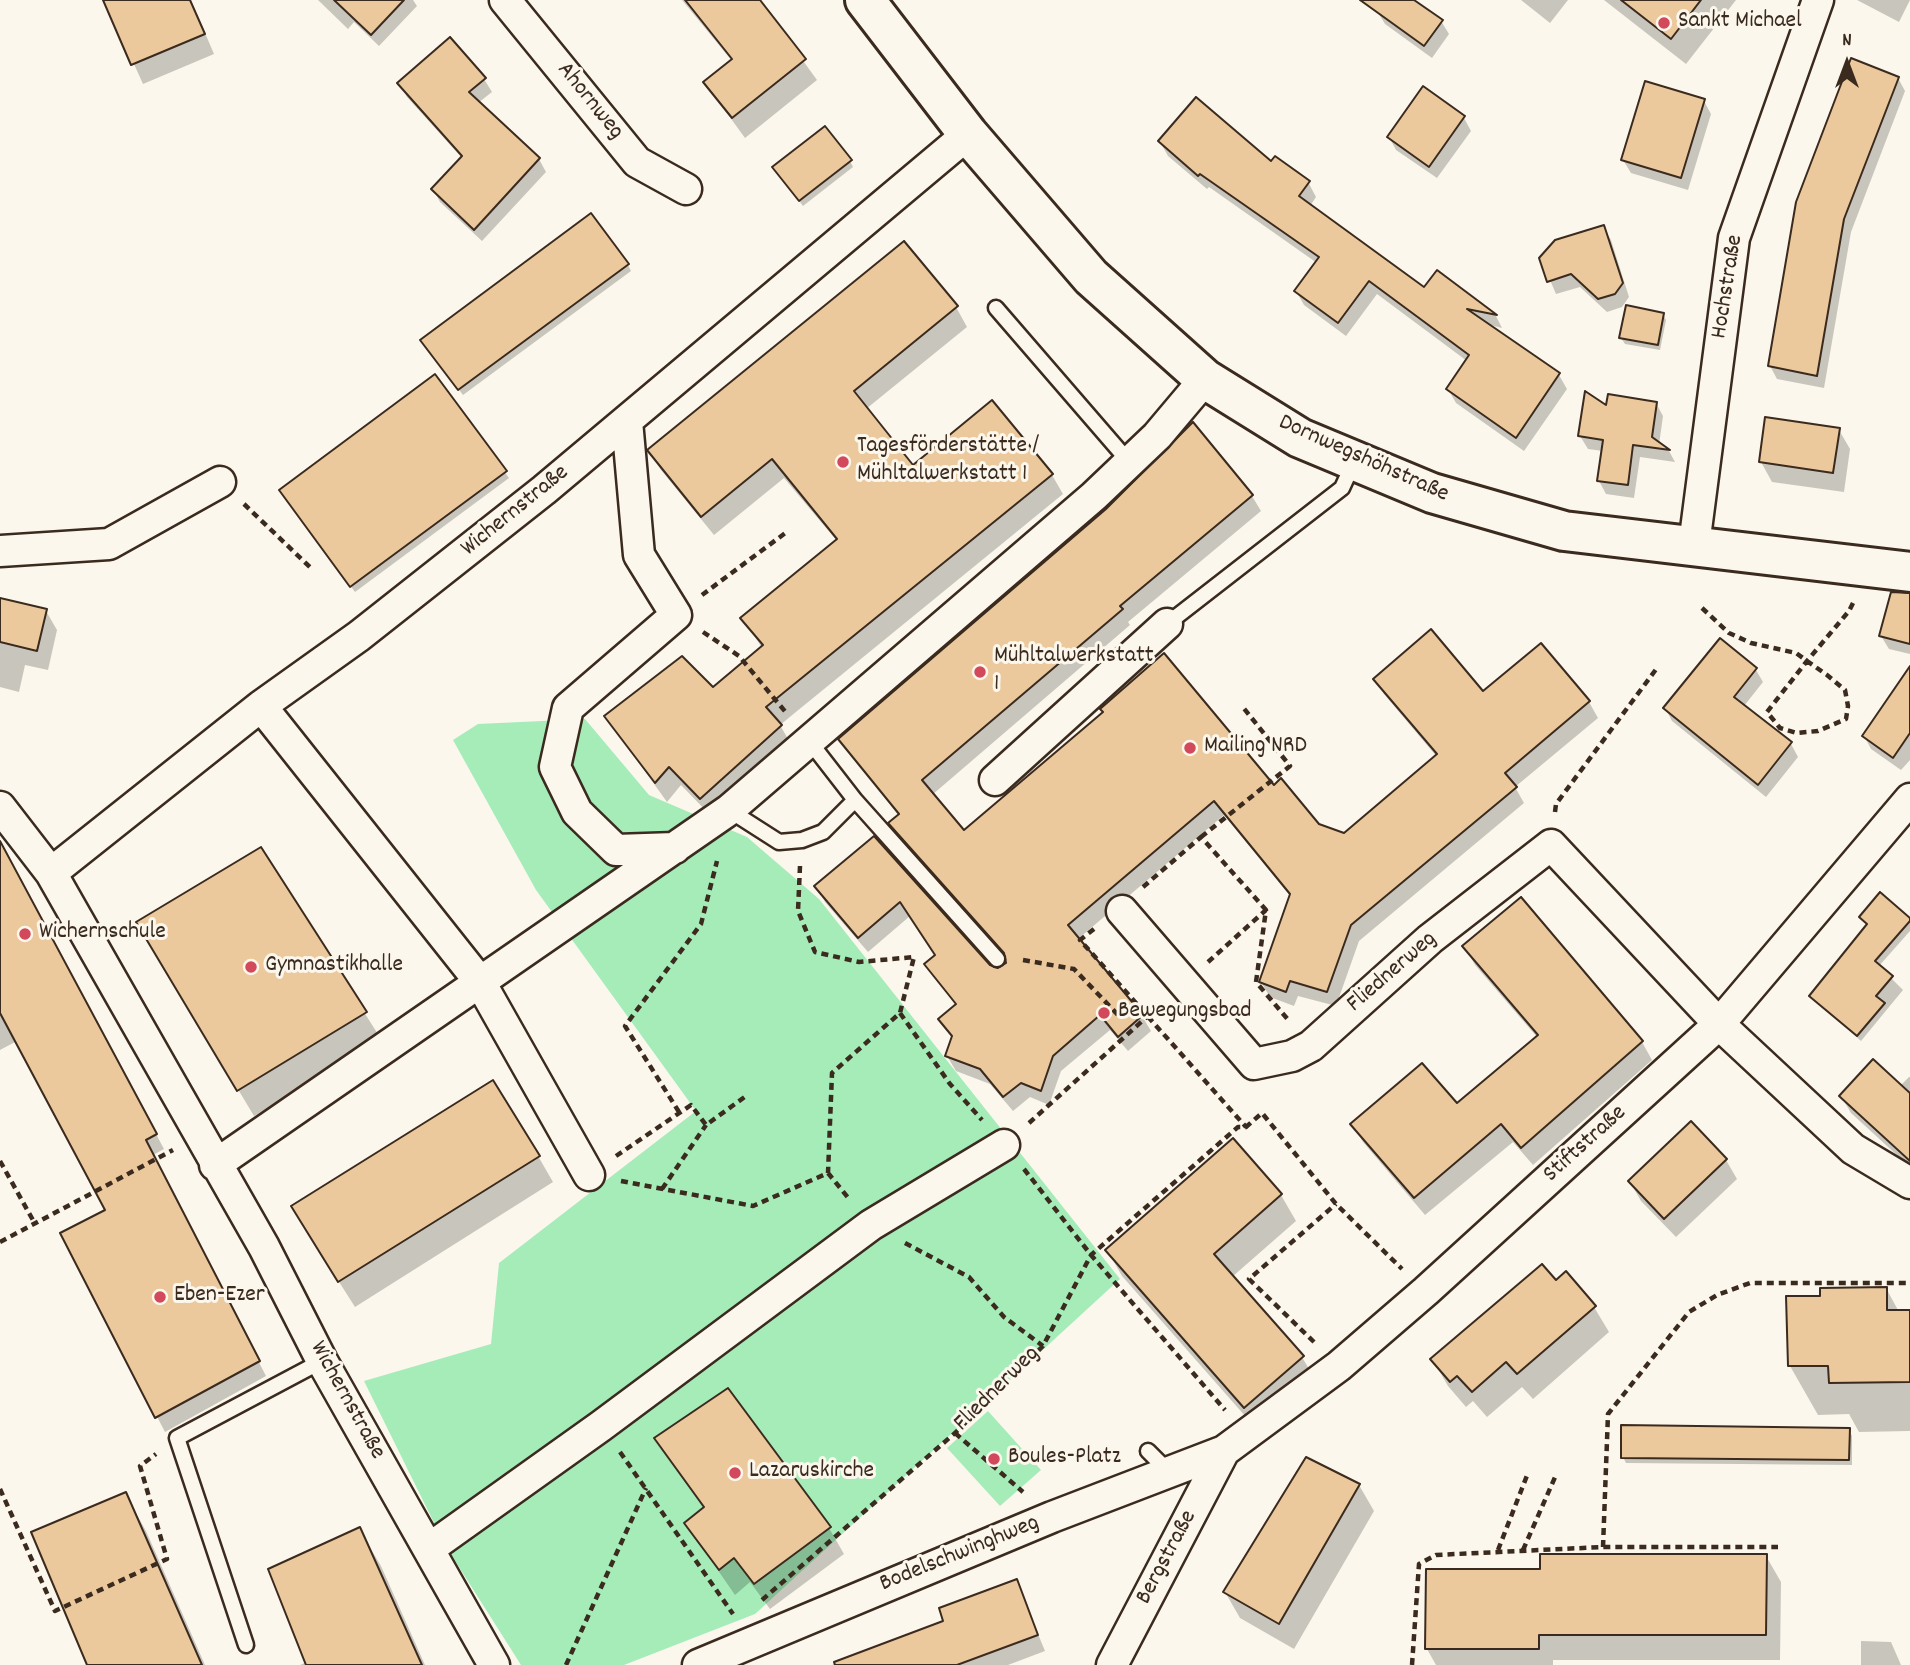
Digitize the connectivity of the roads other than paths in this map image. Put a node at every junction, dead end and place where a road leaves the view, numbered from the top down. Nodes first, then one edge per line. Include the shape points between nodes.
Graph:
1 (505, 0) edge
2 (865, 0) edge
3 (1818, 0) edge
4 (968, 134) junction
5 (686, 189) dead end
6 (996, 308) dead end
7 (1206, 379) junction
8 (627, 421) junction
9 (1354, 460) junction
10 (1130, 463) junction
11 (220, 482) road end
12 (1694, 545) junction
13 (0, 551) edge
14 (1910, 572) edge
15 (1167, 624) joint
16 (261, 706) junction
17 (810, 743) junction
18 (995, 780) dead end
19 (855, 800) junction
20 (1910, 800) edge
21 (0, 807) edge
22 (729, 810) junction
23 (676, 848) junction
24 (51, 873) junction
25 (1111, 917) road end
26 (997, 958) road end
27 (480, 982) junction
28 (1719, 1024) junction
29 (1004, 1144) road end
30 (215, 1165) junction
31 (589, 1175) road end
32 (1910, 1183) edge
33 (322, 1361) junction
34 (1235, 1443) junction
35 (1148, 1451) dead end
36 (1169, 1472) junction
37 (430, 1548) junction
38 (246, 1645) dead end
39 (494, 1665) edge
40 (698, 1665) edge
41 (1112, 1665) edge

1 - 5 street, Ahornweg via 637,162
2 - 4 street, Dornwegshöhstraße
3 - 12 street, Hochstraße via 1734,237
4 - 7 street, Dornwegshöhstraße via 1091,277
4 - 8 street, Wichernstraße
6 - 10 lane
7 - 9 street, Dornwegshöhstraße via 1300,438
7 - 10 street
8 - 16 street, Wichernstraße via 370,627
8 - 23 street via 639,555 676,615 568,708 555,767 577,812 616,850
9 - 12 street, Dornwegshöhstraße via 1495,514 1564,531
9 - 15 lane via 1342,488
10 - 17 street
11 - 13 street via 109,544
12 - 14 street, Dornwegshöhstraße
15 - 18 street
16 - 24 street, Wichernstraße
16 - 27 street
17 - 19 lane
17 - 22 street
19 - 22 lane via 823,832 779,842
19 - 26 lane
20 - 28 street, Stiftstraße
21 - 24 street, Wichernstraße
22 - 23 street
23 - 27 street
24 - 30 street, Wichernstraße
25 - 28 street, Fliednerweg via 1184,984 1254,1064 1292,1056 1311,1046 1430,939 1551,845
27 - 30 street
27 - 31 street
28 - 32 street via 1853,1149
28 - 34 street, Stiftstraße via 1426,1292 1339,1366
29 - 37 street via 870,1225
30 - 33 street, Wichernstraße via 264,1247
33 - 37 street, Wichernstraße
33 - 38 lane via 177,1438
34 - 36 street, Bodelschwinghweg
34 - 41 street, Bergstraße
35 - 36 lane
36 - 40 street, Bodelschwinghweg via 742,1632
37 - 39 street, Wichernstraße

